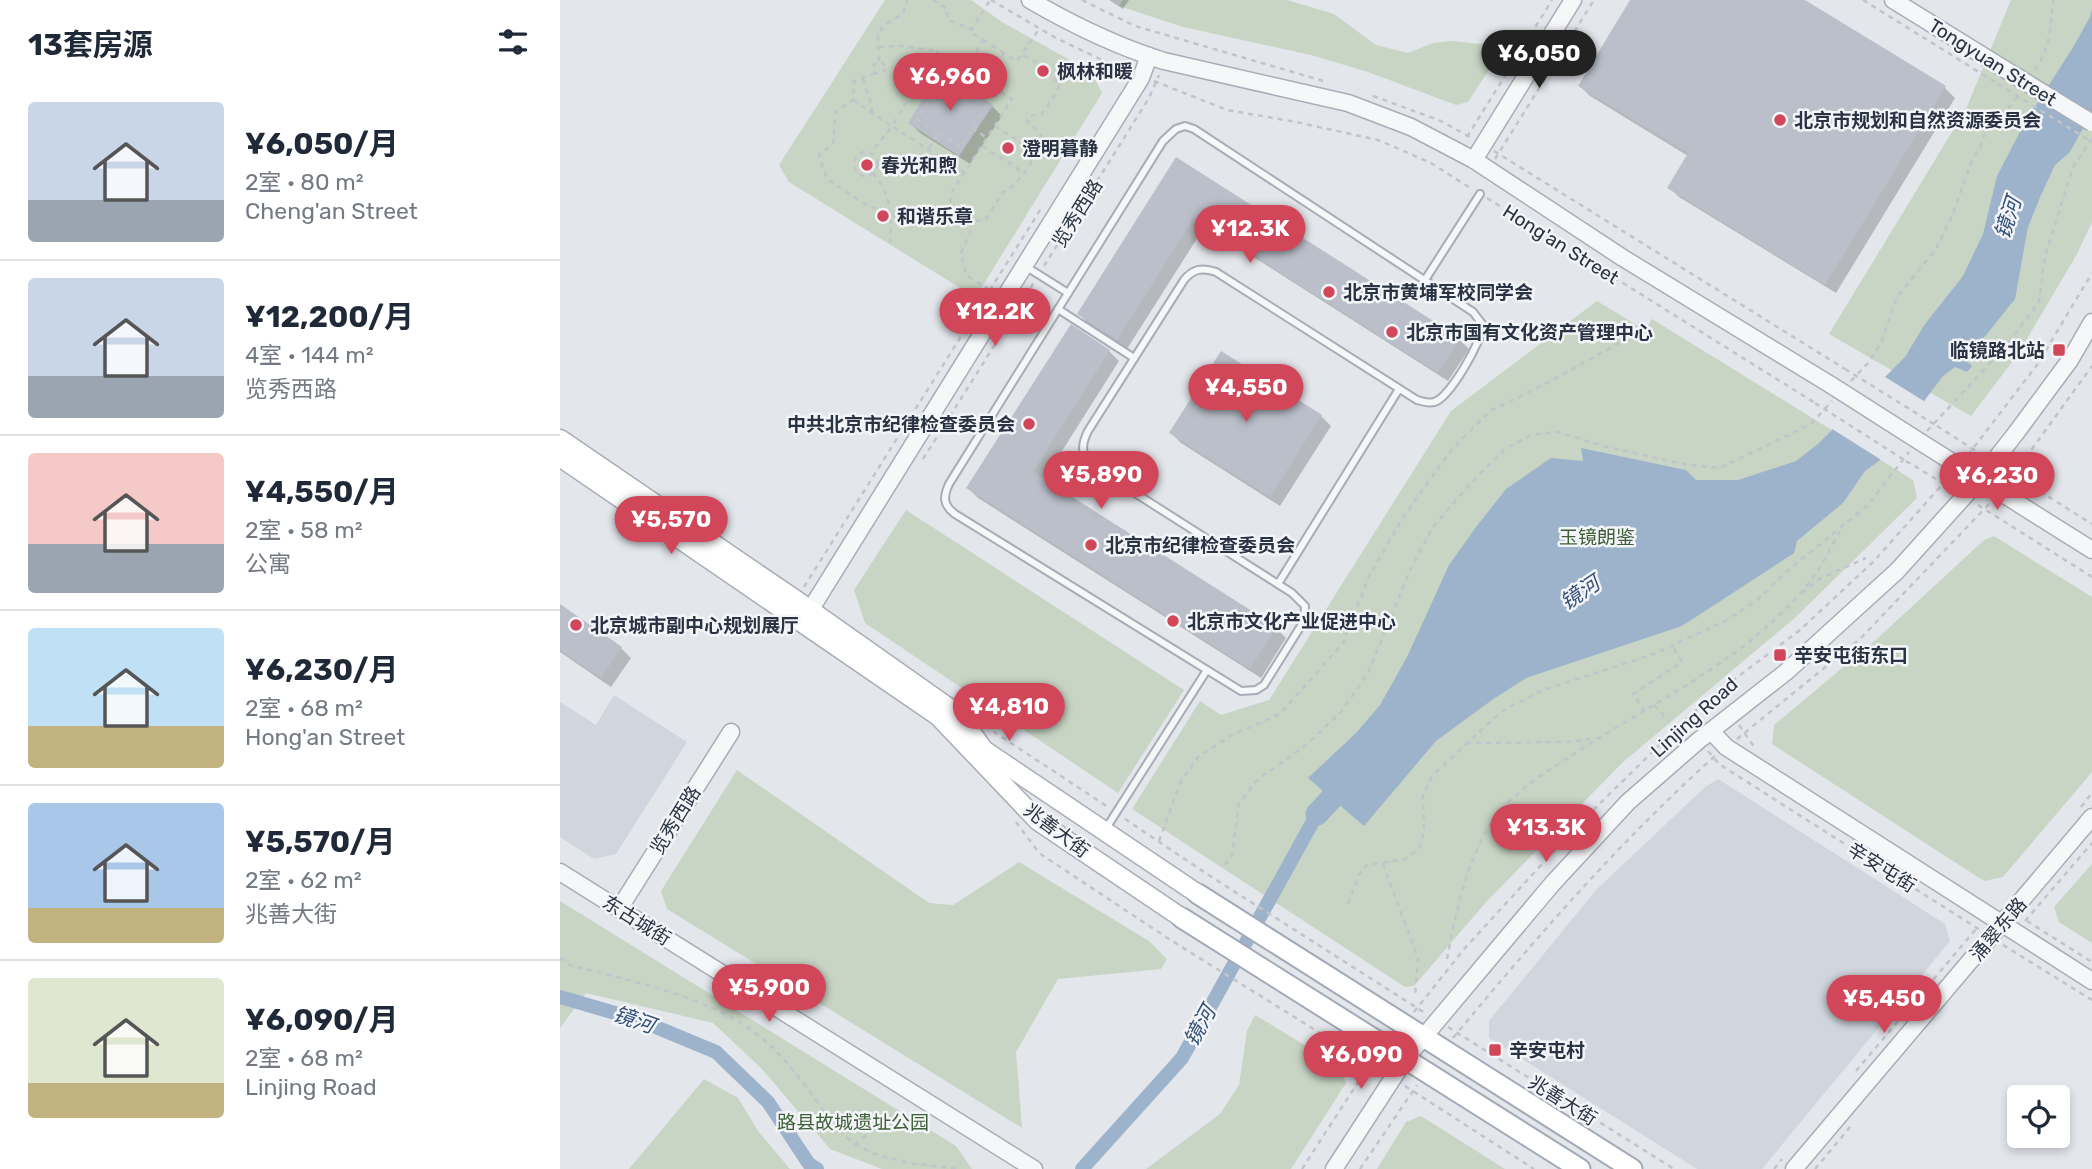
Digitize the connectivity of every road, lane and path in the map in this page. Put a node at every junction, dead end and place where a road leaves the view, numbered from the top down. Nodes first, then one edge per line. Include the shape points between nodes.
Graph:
1 (907, 0) edge
2 (933, 0) edge
3 (990, 0) edge
4 (1030, 0) edge
5 (1552, 0) edge
6 (1573, 0) edge
7 (1594, 0) edge
8 (1863, 0) edge
9 (1893, 0) edge
10 (2053, 0) edge
11 (972, 29) junction
12 (1039, 29) junction
13 (983, 40) junction
14 (878, 47) junction
15 (938, 51) junction
16 (1004, 53) junction
17 (1021, 54) junction
18 (1149, 56) junction
19 (879, 61) junction
20 (966, 69) junction
21 (1125, 71) junction
22 (875, 73) junction
23 (976, 76) junction
24 (2002, 77) junction
25 (2030, 77) dead end
26 (862, 78) junction
27 (1123, 78) dead end
28 (1149, 80) junction
29 (986, 82) junction
30 (2024, 87) dead end
31 (914, 90) junction
32 (966, 92) junction
33 (853, 100) junction
34 (928, 100) junction
35 (872, 113) junction
36 (2092, 124) edge
37 (995, 125) junction
38 (892, 126) junction
39 (972, 128) junction
40 (939, 133) junction
41 (987, 138) junction
42 (2092, 140) edge
43 (982, 146) junction
44 (928, 149) junction
45 (1459, 151) junction
46 (1037, 152) junction
47 (871, 153) junction
48 (1481, 164) junction
49 (1023, 172) junction
50 (873, 173) junction
51 (965, 173) junction
52 (1480, 194) junction
53 (1045, 203) dead end
54 (890, 215) junction
55 (969, 223) junction
56 (890, 242) dead end
57 (1024, 266) junction
58 (2092, 273) edge
59 (1038, 275) junction
60 (1425, 280) junction
61 (990, 290) junction
62 (1068, 293) junction
63 (1007, 294) junction
64 (1021, 303) junction
65 (1058, 309) junction
66 (1642, 320) dead end
67 (1050, 321) junction
68 (2092, 322) edge
69 (1135, 358) junction
70 (2092, 366) edge
71 (1845, 369) dead end
72 (1399, 389) junction
73 (1837, 390) junction
74 (560, 439) edge
75 (1921, 441) junction
76 (1973, 449) junction
77 (566, 460) edge
78 (1993, 462) junction
79 (918, 466) dead end
80 (1959, 466) junction
81 (2013, 474) junction
82 (1980, 479) junction
83 (1944, 483) junction
84 (2000, 492) junction
85 (1964, 496) junction
86 (1985, 509) junction
87 (2092, 524) edge
88 (1842, 527) junction
89 (2092, 550) edge
90 (1866, 558) dead end
91 (2092, 577) edge
92 (1278, 584) junction
93 (1797, 597) junction
94 (803, 611) junction
95 (1672, 644) junction
96 (1207, 670) junction
97 (1716, 693) junction
98 (1654, 705) junction
99 (1645, 710) junction
100 (958, 714) junction
101 (1732, 716) junction
102 (1669, 721) dead end
103 (731, 732) dead end
104 (1745, 734) junction
105 (1704, 736) junction
106 (1598, 738) junction
107 (1466, 743) junction
108 (1756, 750) dead end
109 (1720, 752) junction
110 (1116, 813) junction
111 (2092, 817) edge
112 (1104, 831) junction
113 (1159, 842) junction
114 (1382, 863) junction
115 (1226, 865) dead end
116 (560, 872) edge
117 (1198, 894) joint
118 (1348, 904) dead end
119 (619, 909) junction
120 (1182, 918) joint
121 (2002, 924) junction
122 (1169, 939) dead end
123 (560, 958) edge
124 (1447, 959) dead end
125 (2092, 962) edge
126 (2092, 981) edge
127 (1415, 997) dead end
128 (2092, 1000) edge
129 (1270, 1003) dead end
130 (1417, 1008) junction
131 (1438, 1021) junction
132 (1403, 1025) junction
133 (1457, 1033) junction
134 (1423, 1038) junction
135 (1386, 1045) junction
136 (1443, 1051) junction
137 (1406, 1058) junction
138 (1427, 1072) junction
139 (921, 1123) dead end
140 (855, 1144) junction
141 (958, 1169) edge
142 (1034, 1169) edge
143 (1303, 1169) edge
144 (1334, 1169) edge
145 (1360, 1169) edge
146 (1580, 1169) edge
147 (1632, 1169) edge
148 (1674, 1169) edge
149 (1794, 1169) edge

1 - 14 path via 903,14 877,34
2 - 11 path via 947,9 948,20
3 - 11 path
3 - 12 path, Hong'an Street
4 - 18 street, Hong'an Street via 1062,19
5 - 45 path
6 - 48 street
7 - 48 path via 1499,154
8 - 24 path, Tongyuan Street
9 - 24 street, Tongyuan Street
10 - 25 path via 2044,58
11 - 13 path via 970,32
12 - 17 path
12 - 21 path, Hong'an Street
13 - 16 path
13 - 20 path
14 - 15 path
14 - 19 path
15 - 20 path
15 - 31 path
16 - 17 path via 1017,61
16 - 29 path
17 - 46 path via 1048,68 1060,83 1042,114 1027,120 1042,136
18 - 21 path
18 - 28 street, 览秀西路
18 - 28 path, 览秀西路
18 - 45 street, Hong'an Street via 1349,103
19 - 22 path via 873,67
19 - 22 path via 885,70
20 - 23 path
21 - 27 path
21 - 28 path, Hong'an Street
22 - 26 path
23 - 29 path
23 - 32 path
24 - 36 street, Tongyuan Street, bridge
24 - 42 path, Tongyuan Street, bridge
26 - 33 path via 854,81
26 - 35 path
28 - 52 path, Hong'an Street via 1227,110 1378,140 1431,163
28 - 57 street, 览秀西路
28 - 59 path, 览秀西路
29 - 37 path via 1012,99
30 - 73 path via 2011,106 1988,125 1936,249 1896,297 1881,343 1869,362
31 - 34 path
31 - 38 path
32 - 34 path via 943,77
32 - 39 path via 986,106
33 - 35 path
33 - 54 path via 836,111 833,143 819,155 827,179
34 - 40 path via 917,119
35 - 38 path
37 - 41 path
37 - 46 path
38 - 44 path
38 - 47 path
39 - 40 path via 961,147
39 - 41 path
40 - 44 path
41 - 43 path
42 - 75 path via 2073,167 2045,256 2039,302 2007,346
43 - 49 path
43 - 51 path
44 - 51 path
45 - 48 street, Hong'an Street
46 - 49 path
47 - 50 path via 878,163
47 - 50 path via 860,153 854,162 858,173
48 - 73 street, Hong'an Street
49 - 55 path via 1012,188 1003,191 986,218
50 - 54 path via 887,192
51 - 55 path via 950,195 951,206
52 - 60 lane
52 - 83 path, Hong'an Street, bridge
53 - 61 path, 览秀西路
54 - 55 path via 924,226 951,218
54 - 56 path
55 - 61 path via 970,233 961,253 966,275
57 - 59 lane
57 - 63 street, 览秀西路
58 - 76 path, Linjing Road via 2038,365
59 - 62 lane
59 - 64 path, 览秀西路
60 - 62 lane via 1185,127 1175,128 1163,141
60 - 72 lane via 1474,312 1483,332 1441,399 1417,400
61 - 94 path, 览秀西路
62 - 65 lane
63 - 64 lane
63 - 94 street, 览秀西路
64 - 67 lane
64 - 79 path, 览秀西路
65 - 67 lane
65 - 69 lane
66 - 113 path via 1634,334 1490,411 1452,449 1370,574 1343,643 1280,714 1230,736 1198,757 1180,783
67 - 96 lane via 950,484 945,503 955,514
68 - 78 street, Linjing Road via 2070,360
69 - 72 lane via 1184,280 1190,273 1206,269
69 - 92 lane via 1083,441 1085,458
70 - 81 path
71 - 76 path, bridge
72 - 92 lane
73 - 75 street, Hong'an Street, bridge
73 - 115 path via 1811,424 1720,468 1611,448 1557,432 1531,435 1505,449 1433,527 1367,675 1340,713 1256,781 1239,804 1232,855
74 - 77 main road, 兆善大街
75 - 80 street, Hong'an Street
75 - 88 path via 1867,506
76 - 78 path
76 - 80 path, Linjing Road
77 - 94 main road, 兆善大街
78 - 81 path
78 - 82 street, Linjing Road
80 - 82 street, Hong'an Street
80 - 83 path, Linjing Road
81 - 84 path
81 - 87 path
82 - 84 street, Hong'an Street
82 - 85 street, Linjing Road
83 - 85 path, Hong'an Street
83 - 97 path, Linjing Road via 1855,579 1800,629
84 - 86 path
84 - 89 street, Hong'an Street
85 - 86 path, Hong'an Street
85 - 101 street, Linjing Road via 1896,571 1786,673
86 - 91 path, Hong'an Street
86 - 104 path via 1861,638
88 - 93 path
88 - 95 path via 1756,601 1725,621
90 - 93 path via 1819,579
92 - 96 lane via 1300,599 1306,613 1264,685 1241,691
93 - 98 path via 1707,673
94 - 100 main road, 兆善大街
94 - 120 main road, 兆善大街 via 938,716 1038,821
95 - 99 path via 1682,662 1633,694
95 - 107 path via 1543,690 1503,711
96 - 110 lane
97 - 101 path
97 - 130 path, Linjing Road via 1576,827 1465,948
98 - 99 path
98 - 102 path
99 - 106 path
100 - 110 path, 兆善大街 via 990,728
100 - 112 main road, 兆善大街 via 984,750
101 - 104 path
101 - 105 street, Linjing Road
103 - 119 street, 览秀西路
104 - 108 path
104 - 109 path
105 - 109 street, 辛安屯街
105 - 109 path, 辛安屯街
105 - 131 street, Linjing Road via 1609,822
106 - 107 path
106 - 124 path via 1530,782 1483,836 1460,893
107 - 114 path via 1432,776 1423,796 1424,831 1419,849 1405,859
109 - 121 street, 辛安屯街
109 - 121 path, 辛安屯街 via 1719,764
109 - 133 path via 1582,886
110 - 112 lane
110 - 113 path, 兆善大街
111 - 121 street, 涌翠东路
112 - 117 main road, 兆善大街
113 - 130 path, 兆善大街
114 - 118 path via 1367,865
114 - 127 path via 1418,958
116 - 119 street, 东古城街
117 - 132 main road, 兆善大街
119 - 142 street, 东古城街
120 - 135 main road, 兆善大街
121 - 125 path, 辛安屯街
121 - 126 street, 辛安屯街
121 - 128 path, 辛安屯街
121 - 149 street, 涌翠东路
122 - 129 path
123 - 140 path via 570,965 669,992 763,1038 794,1070 841,1135
130 - 131 path, 兆善大街
130 - 132 path, Linjing Road
131 - 133 path, 兆善大街
131 - 134 street, Linjing Road
132 - 134 main road, 兆善大街
133 - 136 path
133 - 148 path, 兆善大街
134 - 136 main road, 兆善大街
134 - 137 street, Linjing Road
135 - 137 main road, 兆善大街
135 - 143 path via 1368,1063
136 - 147 main road, 兆善大街
137 - 138 main road, 兆善大街
137 - 144 street, Linjing Road
138 - 145 path
138 - 146 main road, 兆善大街
139 - 140 path via 910,1130 873,1130
140 - 141 path via 909,1163

